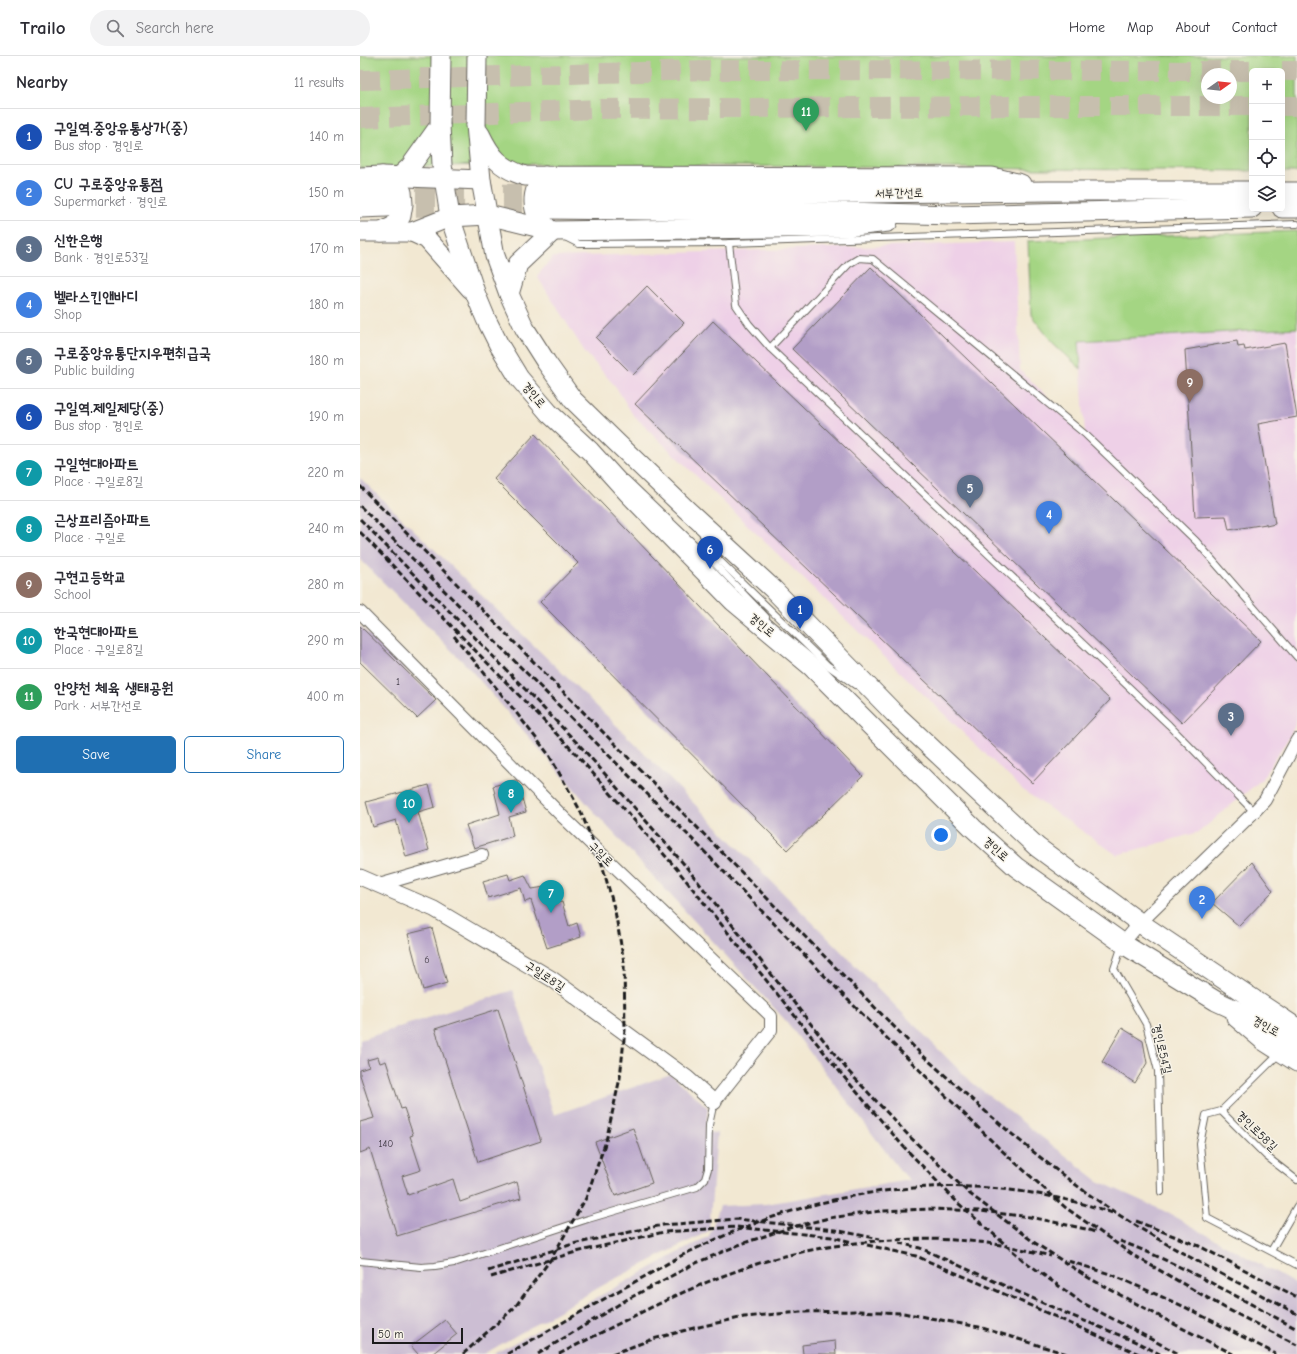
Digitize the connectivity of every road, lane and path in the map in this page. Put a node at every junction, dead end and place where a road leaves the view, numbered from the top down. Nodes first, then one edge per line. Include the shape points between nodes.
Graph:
1 (440, 56) edge
2 (476, 56) edge
3 (440, 125) junction
4 (476, 125) junction
5 (360, 177) edge
6 (444, 178) junction
7 (482, 180) junction
8 (389, 188) junction
9 (1249, 192) edge
10 (1285, 192) edge
11 (1297, 192) edge
12 (546, 193) junction
13 (360, 194) edge
14 (360, 208) edge
15 (1249, 208) edge
16 (1285, 208) edge
17 (1297, 208) edge
18 (952, 215) junction
19 (488, 216) junction
20 (450, 217) junction
21 (1297, 224) edge
22 (553, 231) junction
23 (360, 232) edge
24 (382, 232) junction
25 (412, 232) junction
26 (729, 243) junction
27 (509, 294) junction
28 (476, 295) junction
29 (770, 348) junction
30 (590, 450) junction
31 (687, 510) junction
32 (360, 612) edge
33 (770, 622) dead end
34 (775, 628) dead end
35 (1297, 657) edge
36 (812, 667) junction
37 (857, 687) dead end
38 (864, 691) dead end
39 (894, 714) junction
40 (1297, 740) edge
41 (1254, 812) junction
42 (482, 855) dead end
43 (360, 877) edge
44 (379, 885) junction
45 (1140, 923) junction
46 (1123, 944) junction
47 (1265, 1007) junction
48 (1297, 1016) edge
49 (1297, 1028) edge
50 (1289, 1048) edge
51 (1297, 1062) edge
52 (714, 1102) junction
53 (1221, 1111) junction
54 (1297, 1180) edge
55 (1161, 1192) dead end
56 (1297, 1206) edge
57 (1271, 1251) junction
58 (360, 1261) edge
59 (1297, 1265) edge

1 - 3 main road, 경인로, bridge
2 - 4 main road, 경인로, bridge
3 - 6 main road, 경인로
3 - 8 main road via 410,167
4 - 7 main road, 경인로
4 - 12 main road via 488,151 502,166 525,176
5 - 8 main road
6 - 7 main road
6 - 8 main road
6 - 20 main road, 경인로
7 - 19 main road, 경인로
8 - 13 main road
8 - 14 main road
8 - 24 main road via 394,182 402,192 403,204 401,216 394,226
9 - 12 main road, 서부간선로
10 - 11 main road
12 - 18 main road, 서부간선로 via 846,212
12 - 22 main road via 539,182 534,191 533,201 536,214 542,223
15 - 18 main road, 서부간선로
16 - 17 main road
18 - 22 main road via 846,228
19 - 20 main road
19 - 22 main road
19 - 27 main road, 경인로 via 495,256
20 - 25 main road
20 - 28 main road, 경인로
21 - 26 lane
22 - 26 lane via 579,244
22 - 27 main road via 518,264
23 - 24 main road
24 - 25 main road
25 - 28 main road via 427,239
26 - 29 lane via 736,305
27 - 31 main road, 경인로 via 525,329 573,400
28 - 30 main road, 경인로 via 492,332 519,378 549,413
29 - 35 lane via 849,264 859,258 873,259 1086,435 1196,541
29 - 41 lane via 1169,725
30 - 33 lane via 632,483 716,564
30 - 36 main road, 경인로 via 733,601
31 - 37 lane via 719,560 827,665
31 - 39 main road, 경인로 via 773,589
32 - 52 street, 구일로 via 564,818 771,1016 771,1030
34 - 36 lane
36 - 46 main road, 경인로 via 973,828 1016,867
38 - 39 lane
39 - 45 main road, 경인로 via 1037,847
40 - 41 street via 1265,800
41 - 45 street
42 - 44 street
43 - 44 street, 구일로8길
44 - 52 street, 구일로8길 via 434,909 552,979 687,1078
45 - 46 street
45 - 47 main road, 경인로
46 - 50 main road, 경인로 via 1216,1001 1264,1041
46 - 55 lane, 경인로54길 via 1114,969 1146,1024 1158,1071
47 - 48 main road
47 - 49 main road, 경인로
50 - 51 main road, 경인로
50 - 53 lane, 경인로
52 - 58 lane via 709,1125 708,1168 705,1179 697,1187 454,1263 421,1267
53 - 54 lane, 경인로58길 via 1266,1156
53 - 57 lane, 경인로 via 1206,1115 1200,1144 1207,1218
56 - 57 lane
57 - 59 lane

